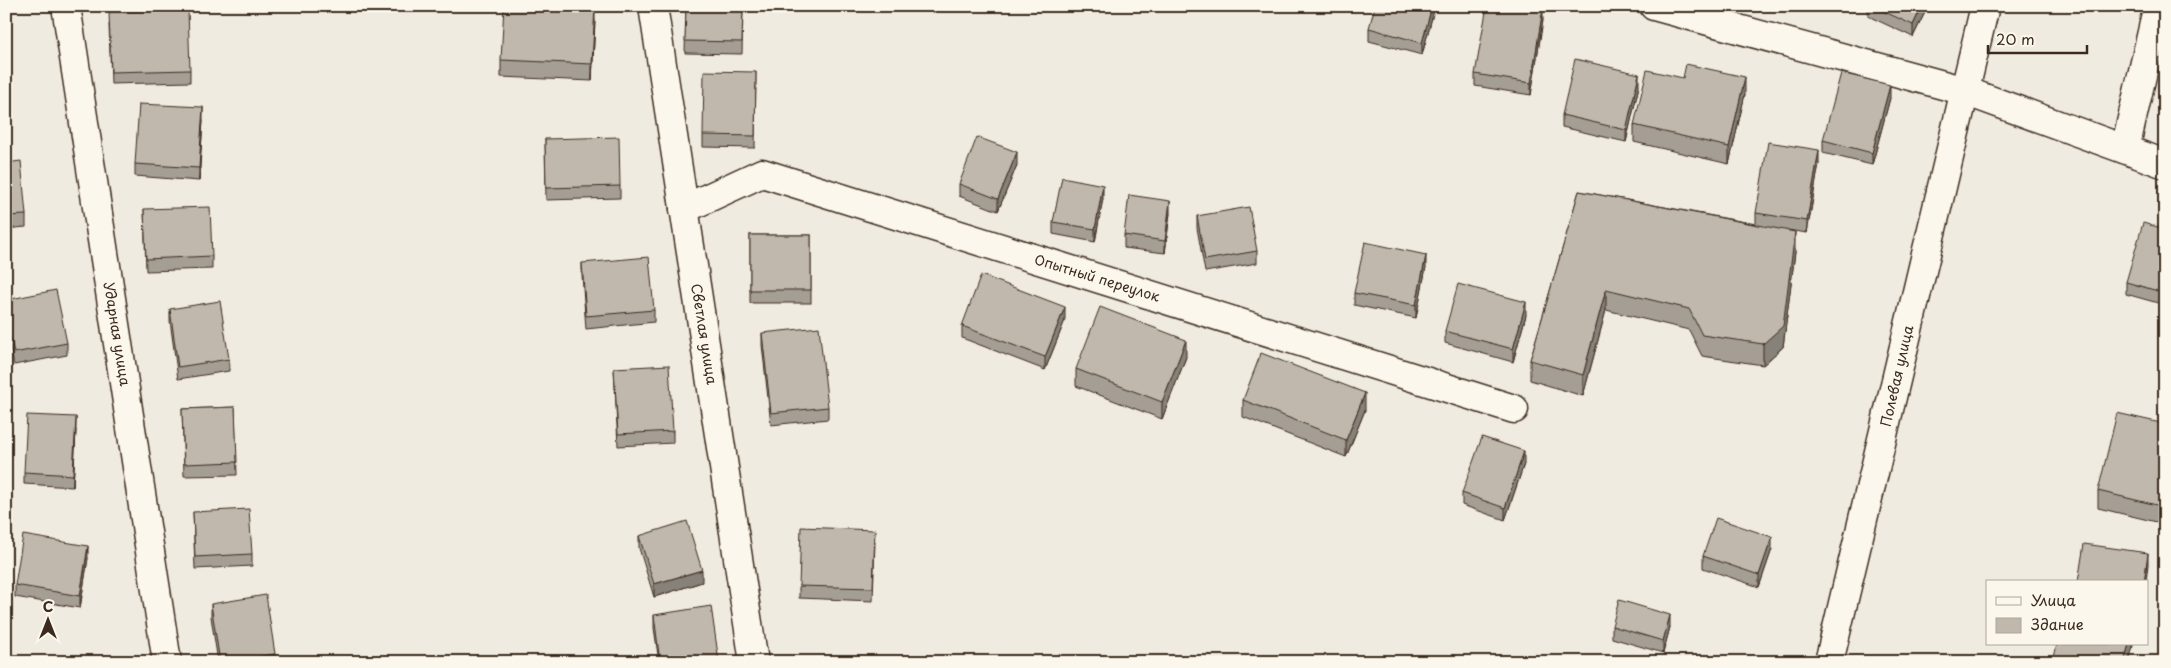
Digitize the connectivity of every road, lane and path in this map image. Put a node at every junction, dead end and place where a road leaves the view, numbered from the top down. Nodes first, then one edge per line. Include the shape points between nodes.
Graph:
1 (66, 6) edge
2 (652, 6) edge
3 (1654, 6) edge
4 (1985, 6) edge
5 (2158, 6) edge
6 (1965, 91) junction
7 (2125, 149) junction
8 (2165, 164) edge
9 (684, 209) junction
10 (1514, 409) dead end
11 (167, 662) edge
12 (754, 662) edge
13 (1829, 662) edge

1 - 11 street, Ударная улица
2 - 9 street, Светлая улица
3 - 6 street
4 - 6 street, Полевая улица
5 - 7 street
6 - 7 street
6 - 13 street, Полевая улица
7 - 8 street
9 - 10 street, Опытный переулок via 762,173
9 - 12 street, Светлая улица

